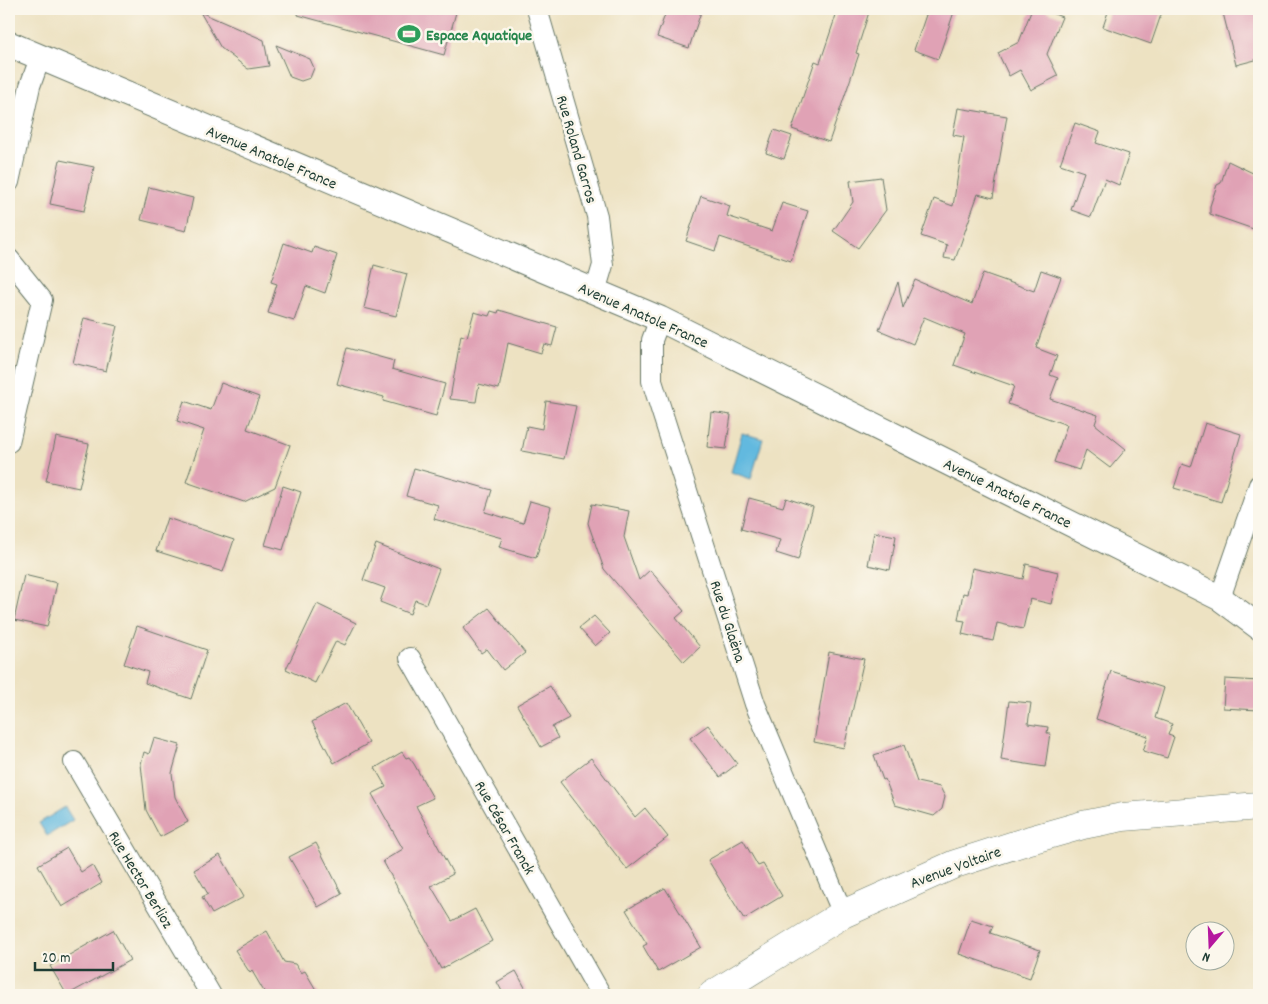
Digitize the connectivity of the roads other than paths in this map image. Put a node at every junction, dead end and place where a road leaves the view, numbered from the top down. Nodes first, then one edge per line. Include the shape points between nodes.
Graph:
1 (537, 9) edge
2 (9, 44) edge
3 (40, 58) junction
4 (9, 182) edge
5 (9, 258) edge
6 (595, 292) junction
7 (660, 319) junction
8 (9, 442) edge
9 (1259, 485) edge
10 (1220, 598) junction
11 (1259, 627) edge
12 (410, 658) dead end
13 (74, 762) dead end
14 (1259, 806) edge
15 (1224, 810) junction
16 (1259, 817) edge
17 (843, 914) junction
18 (211, 995) edge
19 (601, 995) edge
20 (712, 995) edge

1 - 6 street, Rue Roland Garros via 597,216 603,265
2 - 3 street, Avenue Anatole France
3 - 4 street via 30,86
3 - 6 street, Avenue Anatole France
5 - 8 street via 42,300
6 - 7 street, Avenue Anatole France
7 - 10 street, Avenue Anatole France
7 - 17 street, Rue du Glaëna via 652,340 652,381 755,704
9 - 10 street
10 - 11 street, Avenue Anatole France
12 - 19 street, Rue César Franck
13 - 18 street, Rue Hector Berlioz
14 - 15 main road, Avenue Voltaire
15 - 16 main road, Avenue Voltaire
15 - 17 main road, Avenue Voltaire via 1149,814 1083,825 955,864
17 - 20 main road, Avenue Voltaire

